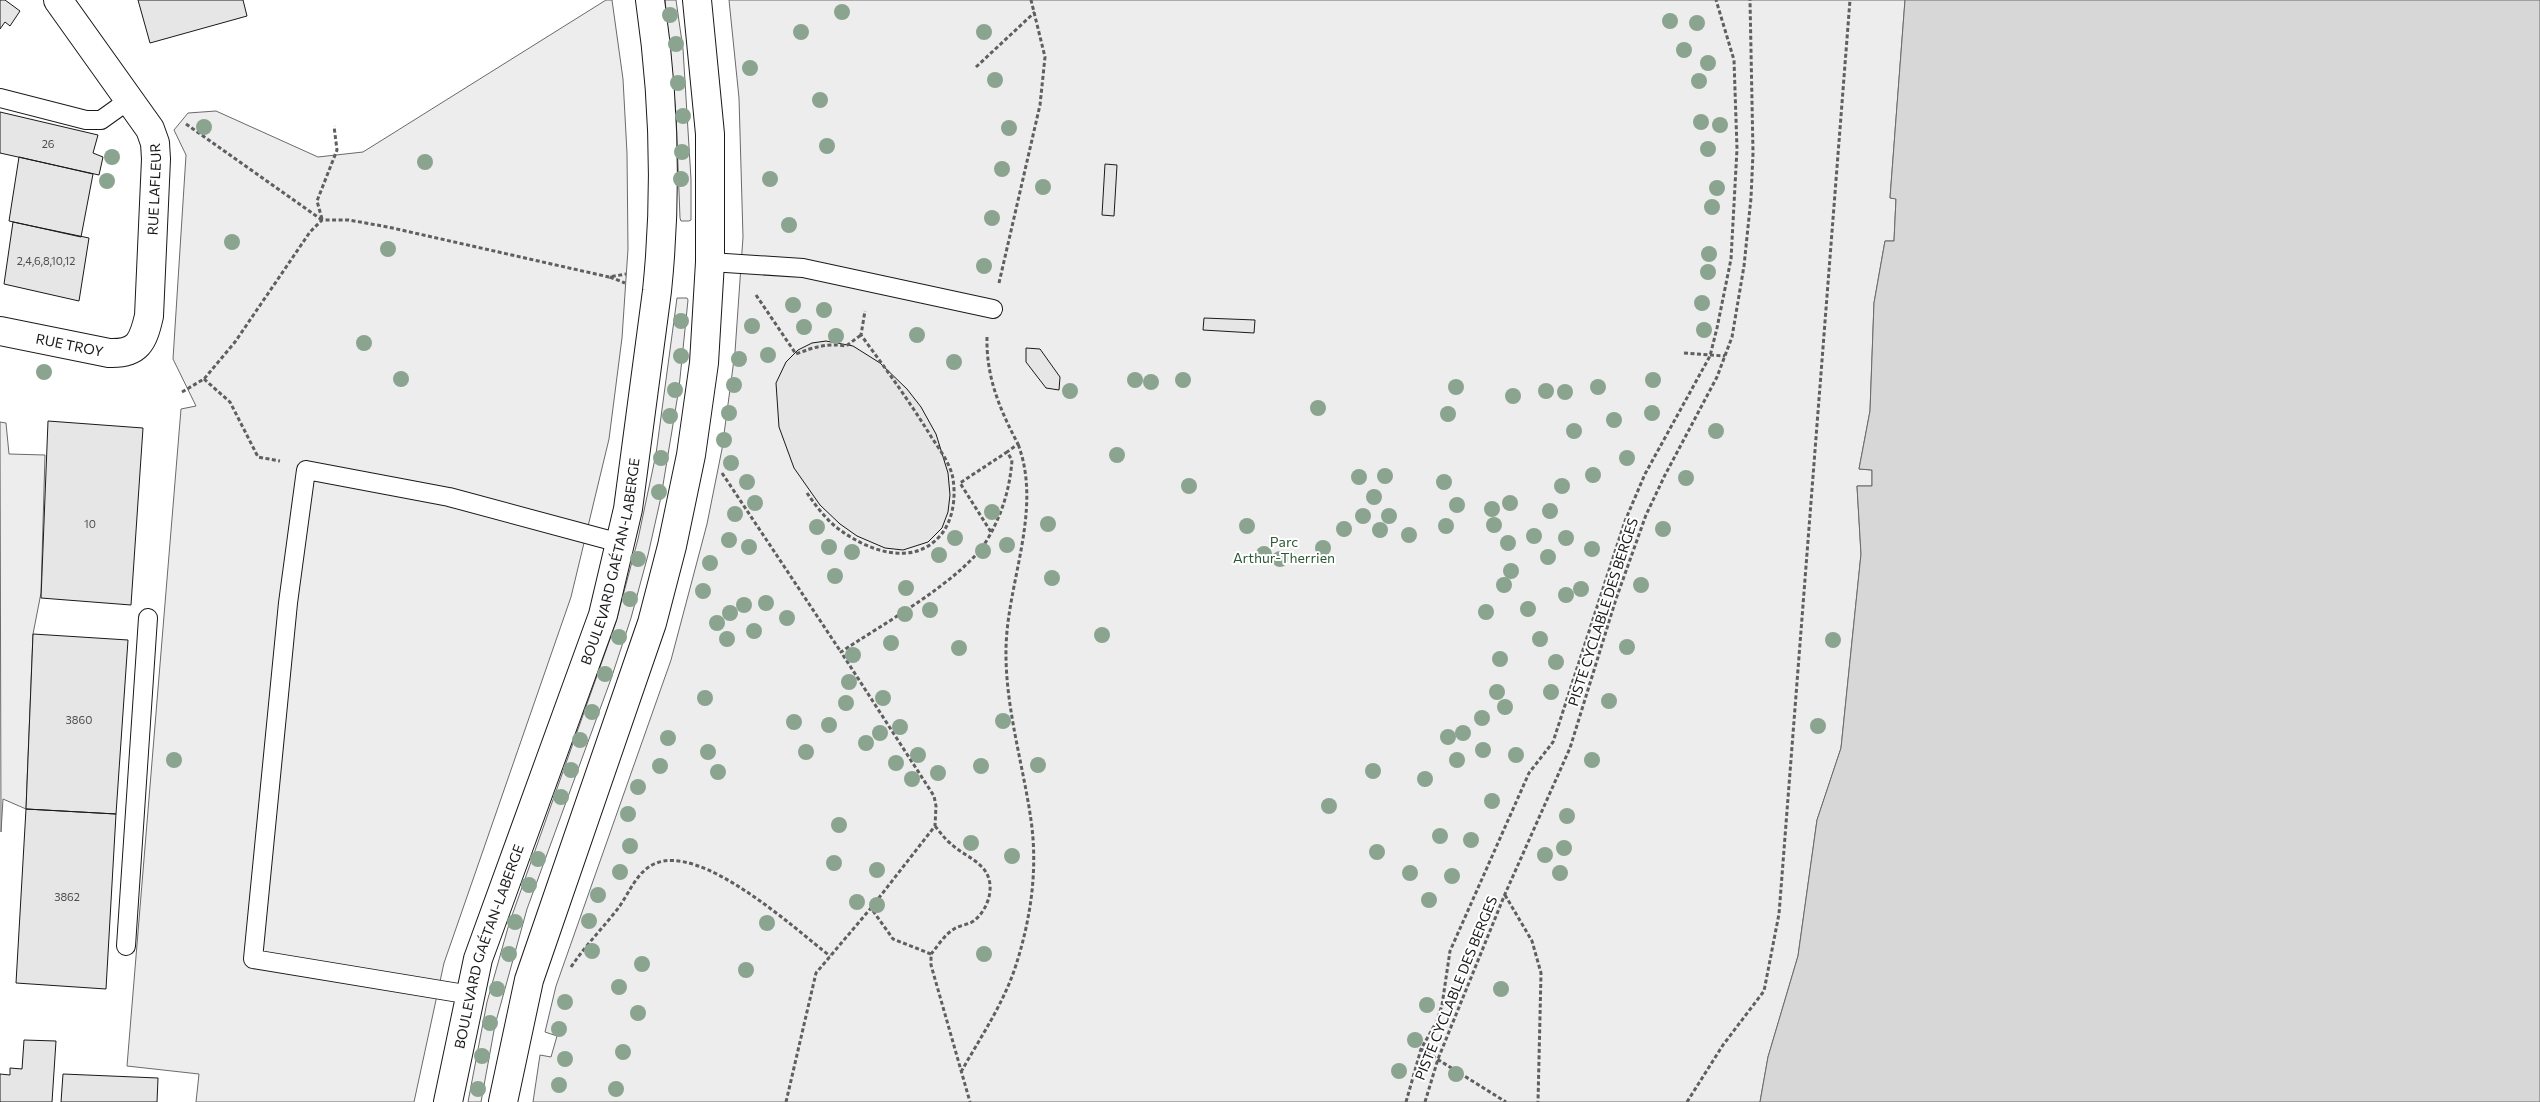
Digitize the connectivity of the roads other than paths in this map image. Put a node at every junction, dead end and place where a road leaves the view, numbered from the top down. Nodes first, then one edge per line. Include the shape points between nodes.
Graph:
1 (58, 0) edge
2 (650, 0) edge
3 (697, 0) edge
4 (0, 98) edge
5 (129, 100) junction
6 (710, 262) junction
7 (993, 309) road end
8 (0, 331) edge
9 (138, 346) joint
10 (620, 543) junction
11 (148, 618) dead end
12 (126, 946) dead end
13 (470, 995) junction
14 (448, 1102) edge
15 (503, 1102) edge

1 - 5 main road, RUE LAFLEUR
2 - 10 main road, BOULEVARD GAÉTAN-LABERGE via 664,148 658,278 628,509
3 - 6 main road via 710,134
4 - 5 lane via 86,120 101,120
5 - 9 main road, RUE LAFLEUR via 150,129 156,159 149,316
6 - 7 lane via 803,268
6 - 15 main road via 704,363 691,454 672,546 652,623 529,980
8 - 9 main road, RUE TROY via 109,353 124,353
10 - 13 main road, BOULEVARD GAÉTAN-LABERGE via 603,615 478,959
10 - 13 lane via 449,497 306,470 288,603 253,959
11 - 12 lane
13 - 14 main road, BOULEVARD GAÉTAN-LABERGE

